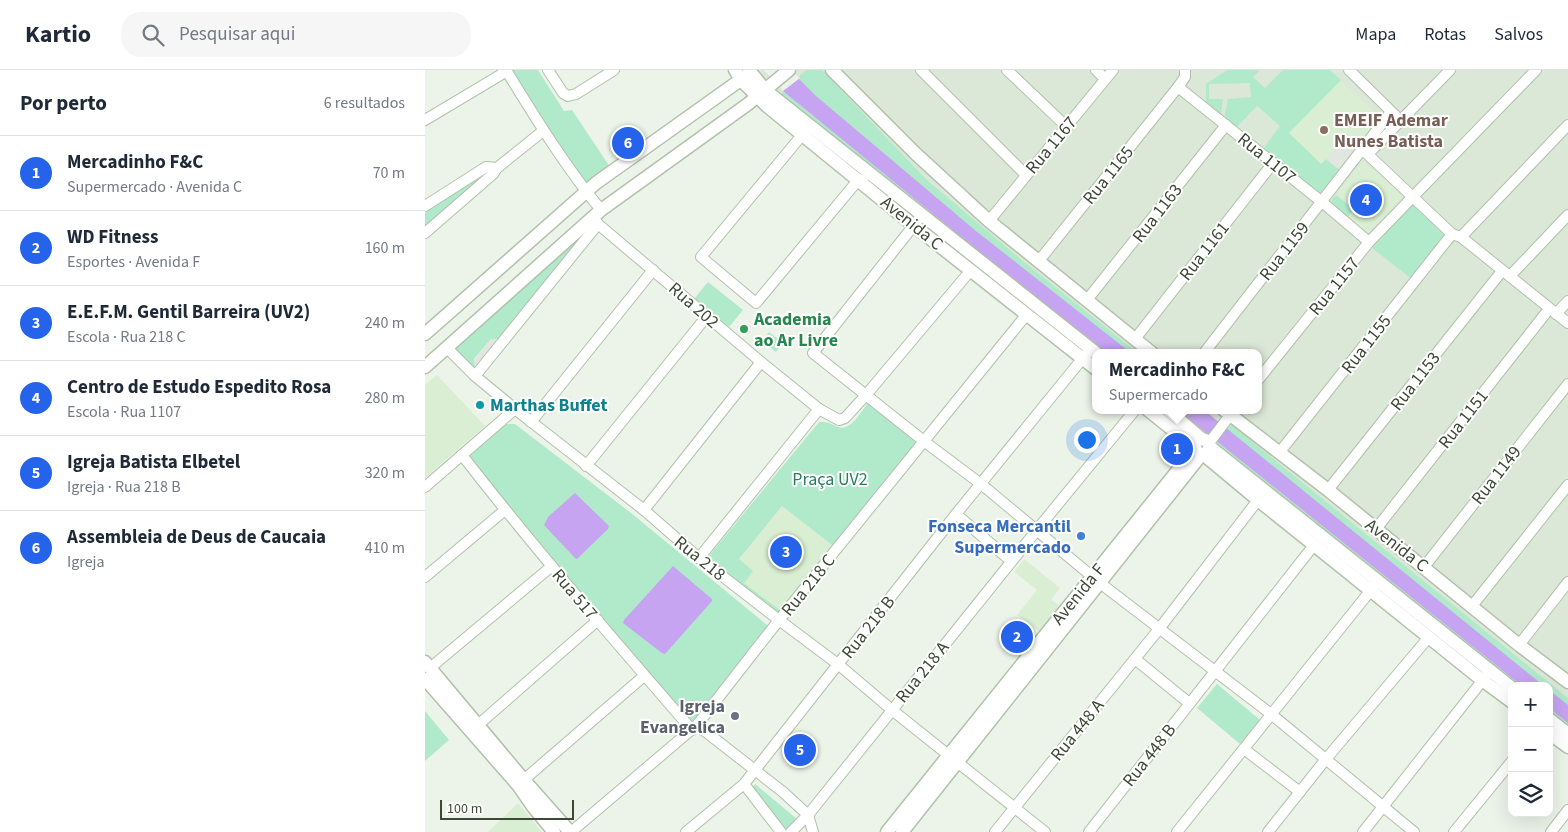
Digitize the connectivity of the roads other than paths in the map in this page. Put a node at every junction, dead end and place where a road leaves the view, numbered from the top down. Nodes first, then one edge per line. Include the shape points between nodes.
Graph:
1 (507, 70) edge
2 (547, 70) edge
3 (614, 70) edge
4 (789, 70) edge
5 (833, 70) edge
6 (921, 70) edge
7 (1007, 70) edge
8 (1096, 70) edge
9 (1113, 70) edge
10 (1185, 70) edge
11 (1349, 70) edge
12 (1450, 70) edge
13 (1536, 70) edge
14 (746, 73) edge
15 (1361, 74) edge
16 (1105, 79) junction
17 (1178, 87) junction
18 (761, 94) junction
19 (1391, 112) junction
20 (425, 120) edge
21 (1401, 120) junction
22 (1226, 125) junction
23 (1568, 126) edge
24 (1067, 127) junction
25 (806, 130) junction
26 (543, 131) junction
27 (1366, 152) junction
28 (1273, 163) junction
29 (497, 168) junction
30 (1026, 175) junction
31 (863, 176) junction
32 (585, 192) junction
33 (1413, 196) junction
34 (1322, 202) junction
35 (425, 206) edge
36 (1568, 215) edge
37 (597, 217) junction
38 (917, 220) junction
39 (989, 221) junction
40 (425, 233) edge
41 (1457, 236) junction
42 (1369, 242) junction
43 (1038, 262) junction
44 (653, 270) junction
45 (971, 270) junction
46 (1506, 274) junction
47 (1087, 300) junction
48 (1568, 301) edge
49 (1553, 311) junction
50 (1027, 314) junction
51 (707, 316) junction
52 (1568, 323) edge
53 (425, 334) edge
54 (1135, 339) junction
55 (447, 348) junction
56 (1147, 349) edge
57 (1206, 349) edge
58 (1090, 353) edge
59 (761, 362) junction
60 (425, 368) edge
61 (1262, 375) edge
62 (475, 376) junction
63 (1568, 384) edge
64 (867, 395) junction
65 (515, 409) junction
66 (819, 409) junction
67 (1132, 414) edge
68 (1154, 414) edge
69 (1172, 414) edge
70 (1228, 414) edge
71 (531, 422) junction
72 (925, 442) junction
73 (1204, 446) junction
74 (1279, 453) junction
75 (462, 455) junction
76 (585, 466) junction
77 (981, 484) junction
78 (1568, 486) edge
79 (425, 487) edge
80 (1328, 490) junction
81 (1258, 500) junction
82 (505, 510) junction
83 (644, 510) junction
84 (956, 514) junction
85 (1376, 529) junction
86 (1036, 530) junction
87 (1315, 545) junction
88 (699, 558) junction
89 (1011, 561) junction
90 (552, 566) junction
91 (1425, 567) junction
92 (425, 577) edge
93 (1096, 580) junction
94 (1568, 582) edge
95 (1374, 586) junction
96 (1473, 606) junction
97 (598, 620) junction
98 (779, 620) junction
99 (1159, 629) junction
100 (1429, 637) junction
101 (1519, 645) junction
102 (1135, 659) junction
103 (839, 664) junction
104 (427, 670) edge
105 (1212, 674) junction
106 (645, 676) junction
107 (1487, 676) junction
108 (1568, 682) edge
109 (1508, 686) edge
110 (1508, 698) edge
111 (1189, 703) junction
112 (892, 710) junction
113 (1271, 714) junction
114 (1553, 721) edge
115 (478, 725) junction
116 (695, 727) junction
117 (1568, 734) edge
118 (1553, 736) edge
119 (1568, 747) edge
120 (1244, 749) junction
121 (953, 758) junction
122 (1326, 759) junction
123 (1508, 766) edge
124 (754, 770) junction
125 (521, 782) junction
126 (743, 784) junction
127 (1300, 792) junction
128 (1383, 807) junction
129 (1014, 808) junction
130 (1568, 810) edge
131 (808, 814) junction
132 (554, 832) edge
133 (571, 832) edge
134 (686, 832) edge
135 (781, 832) edge
136 (791, 832) edge
137 (813, 832) edge
138 (887, 832) edge
139 (902, 832) edge
140 (995, 832) edge
141 (1045, 832) edge
142 (1089, 832) edge
143 (1177, 832) edge
144 (1268, 832) edge
145 (1363, 832) edge
146 (1414, 832) edge
147 (1454, 832) edge
148 (1551, 832) edge

1 - 20 street
1 - 26 street, Rua 202
2 - 3 street via 568,96
4 - 18 street
5 - 39 street via 916,154
6 - 30 street
7 - 24 street
8 - 16 street
9 - 16 street, Rua 1167
10 - 17 street via 1185,78
11 - 15 street
12 - 21 street
13 - 33 street, Rua 1157
14 - 18 street, Avenida C
14 - 32 street
15 - 19 street
16 - 24 street, Rua 1167
17 - 22 street, Rua 1107
17 - 43 street, Rua 1165
18 - 25 street, Avenida C
18 - 37 street
19 - 21 street
19 - 27 street, Rua 1159
21 - 27 street
22 - 28 street, Rua 1107
22 - 47 street, Rua 1163
23 - 41 street, Rua 1155
24 - 30 street, Rua 1167
25 - 31 street, Avenida C
25 - 31 street via 701,257 756,303
26 - 29 street
26 - 32 street, Rua 202
27 - 33 street
27 - 34 street, Rua 1159
28 - 34 street, Rua 1107
28 - 54 street, Rua 1161
29 - 35 street via 486,167
29 - 40 street
30 - 39 street, Rua 1167
31 - 38 street, Avenida C
32 - 37 street, Rua 202
32 - 53 street
33 - 41 street
33 - 42 street, Rua 1157
34 - 42 street, Rua 1107
34 - 57 street, Rua 1159
36 - 46 street, Rua 1153
37 - 44 street, Rua 202
37 - 55 street
37 - 62 street
38 - 45 street, Avenida C
38 - 58 street, Avenida C
38 - 64 street via 813,353
39 - 43 street
41 - 46 street
41 - 74 street, Rua 1155
42 - 61 street, Rua 1157
43 - 47 street
44 - 51 street, Rua 202
44 - 71 street
45 - 50 street, Avenida C
45 - 64 street
46 - 49 street
46 - 80 street, Rua 1153
47 - 54 street
48 - 49 street, Rua 1151
49 - 52 street
49 - 85 street, Rua 1151
50 - 58 street, Avenida C
50 - 72 street, Rua 218 C
51 - 59 street, Rua 202
51 - 76 street
54 - 56 street
55 - 60 street
55 - 62 street, Rua 218
58 - 77 street, Rua 218 B
59 - 66 street, Rua 202
59 - 83 street
62 - 65 street, Rua 218
63 - 91 street, Rua 1149
64 - 66 street, Rua 202 via 843,420
64 - 72 street
65 - 71 street, Rua 218
65 - 75 street
66 - 88 street
67 - 86 street, Rua 218 A
68 - 73 street
69 - 73 street
70 - 73 street
70 - 74 street, Avenida C
71 - 76 street, Rua 218
72 - 77 street
72 - 98 street, Rua 218 C
73 - 81 street
73 - 93 street, Avenida F
73 - 95 street
74 - 80 street, Avenida C
75 - 79 street
75 - 82 street, Rua 517
76 - 83 street, Rua 218
77 - 84 street, Rua 218 B
77 - 86 street
78 - 96 street
80 - 85 street, Avenida C
81 - 87 street
81 - 99 street, Rua 448 A
82 - 90 street, Rua 517
82 - 92 street
83 - 88 street, Rua 218
84 - 89 street
84 - 103 street, Rua 218 B
85 - 91 street, Avenida C
86 - 89 street, Rua 218 A
86 - 93 street
87 - 95 street
87 - 105 street, Rua 448 B
88 - 98 street, Rua 218
89 - 112 street, Rua 218 A
90 - 97 street, Rua 517
90 - 104 street
91 - 96 street, Avenida C
93 - 99 street
93 - 121 street, Avenida F
94 - 101 street
95 - 100 street
95 - 107 street
95 - 113 street
96 - 101 street, Avenida C
97 - 106 street, Rua 517
97 - 115 street
98 - 103 street, Rua 218
98 - 116 street, Rua 218 C
99 - 102 street, Rua 448 A
99 - 105 street
100 - 107 street
100 - 122 street
101 - 108 street, Avenida C
102 - 111 street
102 - 129 street, Rua 448 A
103 - 112 street, Rua 218
103 - 124 street, Rua 218 B
104 - 115 street
104 - 125 street
105 - 111 street, Rua 448 B
105 - 113 street
106 - 116 street, Rua 517
106 - 125 street
107 - 109 street
107 - 110 street
107 - 128 street
111 - 142 street, Rua 448 B
112 - 121 street, Rua 218
112 - 131 street, Rua 218 A
113 - 120 street
113 - 122 street
114 - 117 street
115 - 125 street
116 - 124 street, Rua 517
116 - 133 street, Rua 218 C
118 - 119 street
120 - 127 street
120 - 143 street
121 - 129 street, Rua 218
121 - 138 street, Avenida F
121 - 139 street, Avenida F
122 - 127 street
122 - 128 street
123 - 147 street
124 - 126 street, Rua 218 B
124 - 131 street, Rua 517
125 - 132 street via 534,808
125 - 133 street
126 - 134 street, Rua 218 B
126 - 135 street
127 - 144 street
128 - 145 street
128 - 146 street
129 - 140 street, Rua 448 A
129 - 141 street, Rua 218
130 - 148 street
131 - 136 street, Rua 218 A
131 - 137 street

